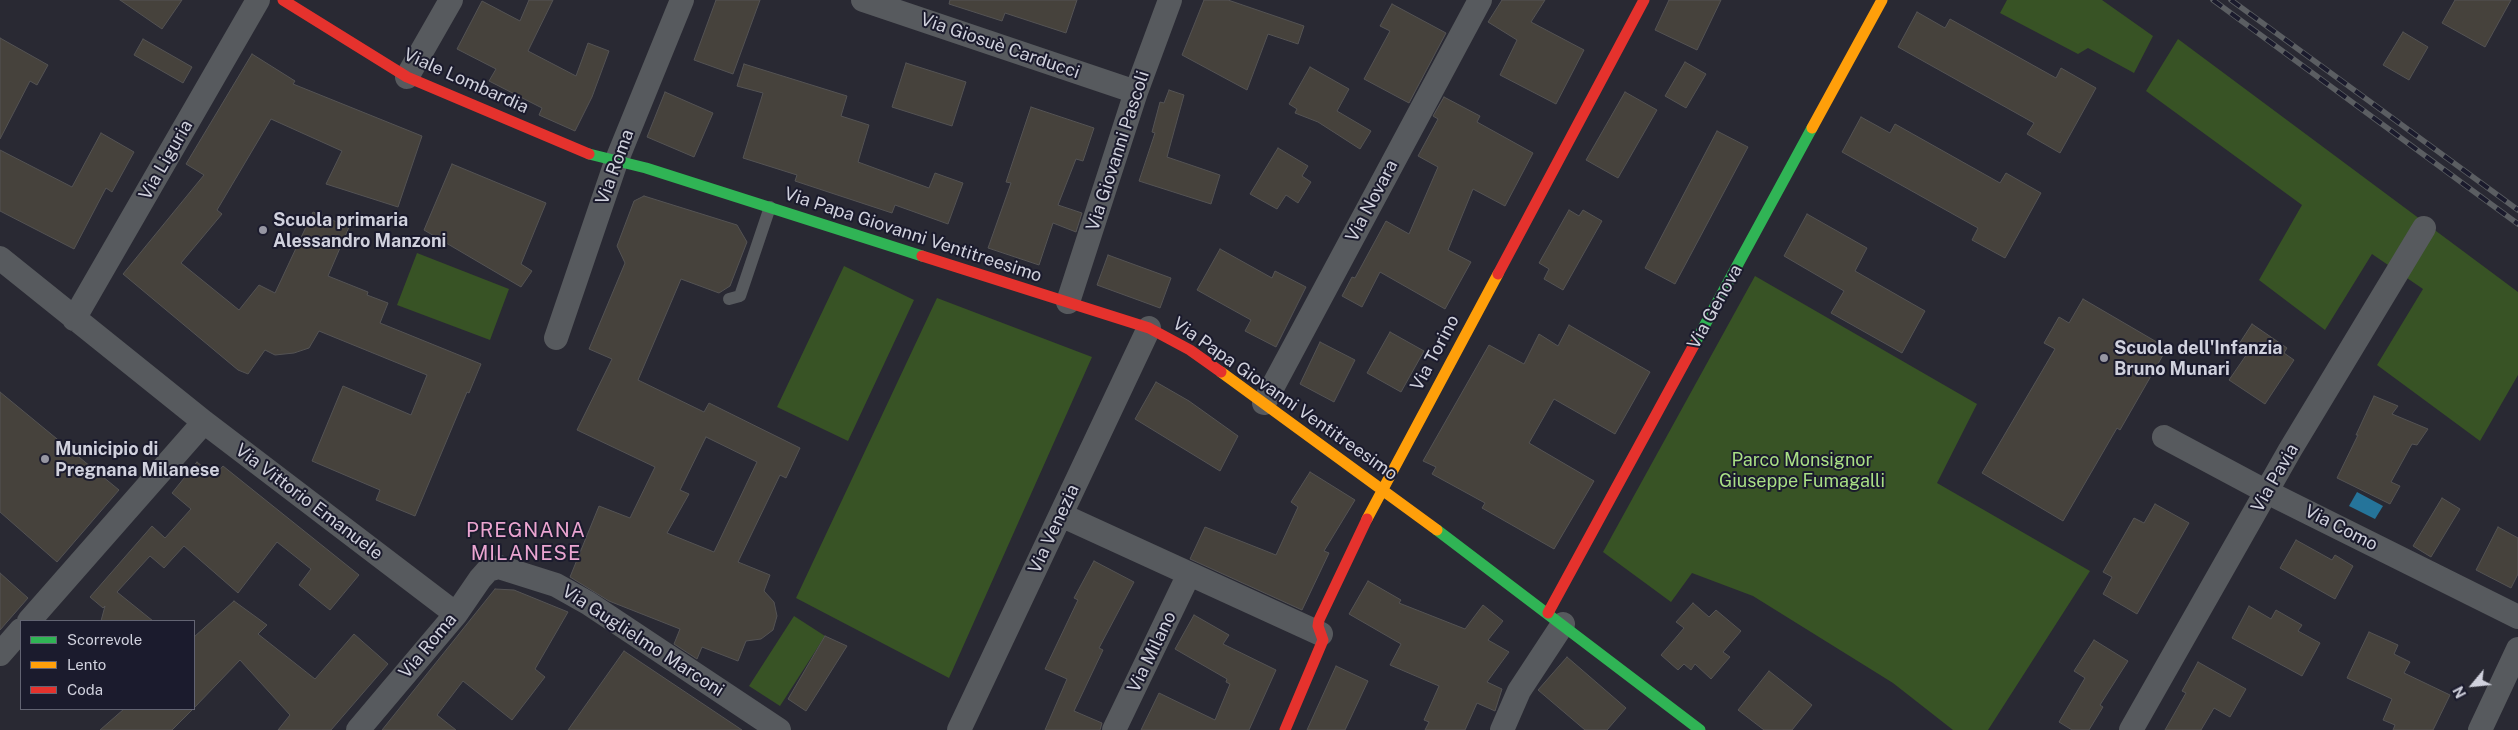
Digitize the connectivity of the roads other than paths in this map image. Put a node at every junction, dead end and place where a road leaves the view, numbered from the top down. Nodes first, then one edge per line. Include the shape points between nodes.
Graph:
1 (258, 0) edge
2 (283, 0) edge
3 (451, 0) edge
4 (682, 0) edge
5 (863, 0) edge
6 (1170, 0) edge
7 (1480, 0) edge
8 (1644, 0) edge
9 (1882, 0) edge
10 (407, 77) junction
11 (1136, 92) junction
12 (616, 162) junction
13 (770, 207) junction
14 (2424, 228) dead end
15 (0, 258) edge
16 (729, 299) dead end
17 (1068, 302) junction
18 (74, 319) junction
19 (1150, 328) junction
20 (556, 337) dead end
21 (1264, 403) junction
22 (204, 422) junction
23 (2164, 437) dead end
24 (1383, 488) junction
25 (2267, 492) junction
26 (1061, 515) junction
27 (499, 567) joint
28 (1189, 574) junction
29 (456, 614) junction
30 (2518, 617) edge
31 (1555, 619) junction
32 (30, 620) edge
33 (20, 631) edge
34 (1321, 634) junction
35 (2518, 649) edge
36 (0, 654) edge
37 (358, 730) edge
38 (779, 730) edge
39 (959, 730) edge
40 (1114, 730) edge
41 (1285, 730) edge
42 (1502, 730) edge
43 (1700, 730) edge
44 (2131, 730) edge
45 (2480, 730) edge

1 - 18 street, Via Liguria
2 - 10 street, Viale Lombardia
3 - 10 street
4 - 12 street, Via Roma
5 - 11 street, Via Giosuè Carducci
6 - 11 street, Via Giovanni Pascoli
7 - 21 street, Via Novara
8 - 24 street, Via Torino
9 - 31 street, Via Genova
10 - 12 street, Viale Lombardia via 586,153
11 - 17 street, Via Giovanni Pascoli
12 - 13 street, Via Papa Giovanni Ventitreesimo via 646,168
12 - 20 street, Via Roma
13 - 16 lane via 740,296
13 - 17 street, Via Papa Giovanni Ventitreesimo
14 - 25 street, Via Pavia
15 - 18 street, Via Vittorio Emanuele
17 - 19 street, Via Papa Giovanni Ventitreesimo
18 - 22 street, Via Vittorio Emanuele
19 - 21 street, Via Papa Giovanni Ventitreesimo via 1190,350
19 - 26 street, Via Venezia
21 - 24 street, Via Papa Giovanni Ventitreesimo
22 - 29 street, Via Vittorio Emanuele
22 - 32 street
23 - 25 street, Via Como
24 - 31 street, Via Papa Giovanni Ventitreesimo
24 - 34 street, Via Torino via 1319,620
25 - 30 street, Via Como
25 - 44 street, Via Pavia
26 - 28 street
26 - 39 street, Via Venezia
27 - 29 street, Via Roma via 488,570
27 - 38 street, Via Guglielmo Marconi via 556,585 588,603
28 - 34 street
28 - 40 street, Via Milano
29 - 37 street, Via Roma
31 - 42 street, Via Genova
31 - 43 street, Via Papa Giovanni Ventitreesimo
33 - 36 street
34 - 41 street, Via Torino via 1323,640
35 - 45 street

